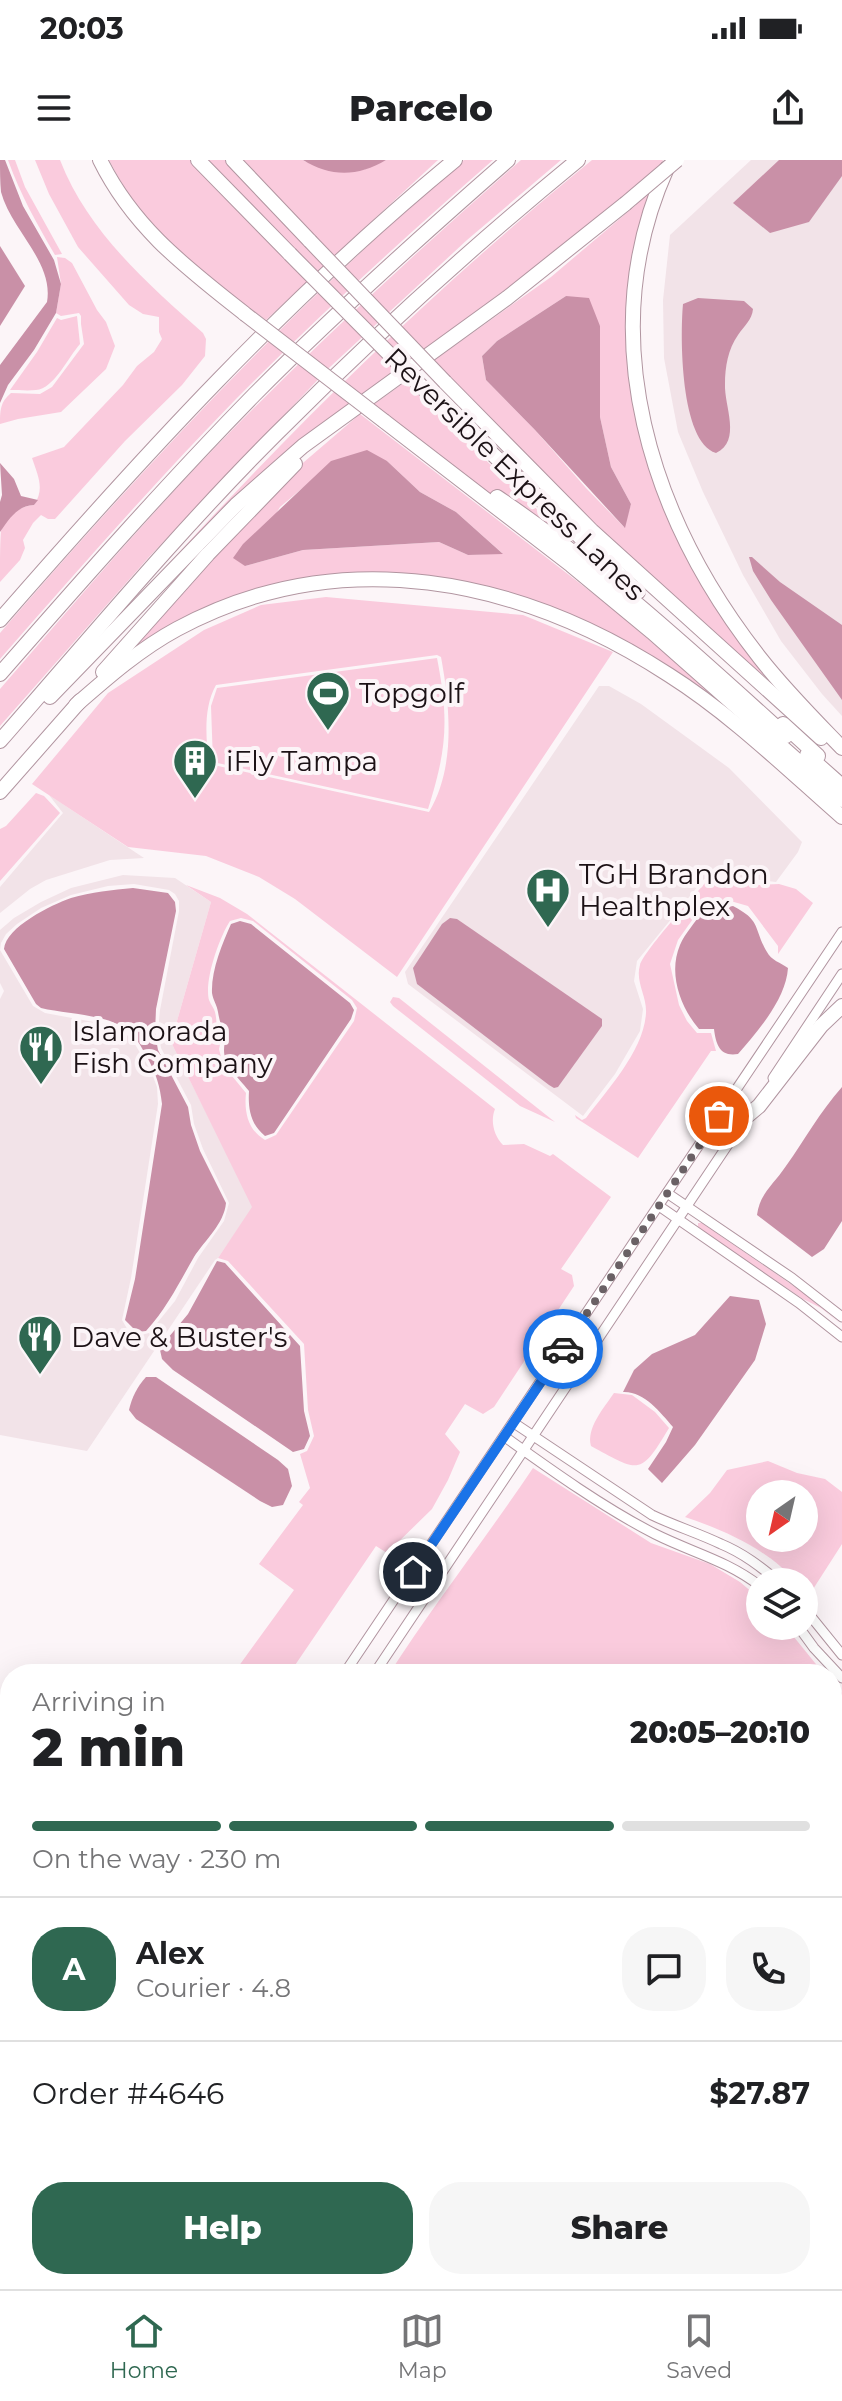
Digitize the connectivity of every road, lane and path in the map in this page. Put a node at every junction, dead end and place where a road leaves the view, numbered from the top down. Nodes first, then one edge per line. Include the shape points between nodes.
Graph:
1 (100, 160) edge
2 (198, 160) edge
3 (233, 160) edge
4 (446, 160) edge
5 (455, 160) edge
6 (508, 160) edge
7 (578, 160) edge
8 (671, 160) edge
9 (677, 160) edge
10 (425, 184) junction
11 (384, 421) junction
12 (338, 422) junction
13 (0, 620) edge
14 (0, 674) edge
15 (76, 705) junction
16 (4, 736) edge
17 (842, 748) edge
18 (842, 757) edge
19 (842, 778) edge
20 (842, 786) edge
21 (0, 792) edge
22 (842, 800) edge
23 (842, 817) edge
24 (842, 932) edge
25 (842, 974) edge
26 (842, 1006) edge
27 (747, 1116) junction
28 (667, 1193) junction
29 (659, 1206) junction
30 (687, 1207) junction
31 (679, 1219) junction
32 (842, 1317) edge
33 (842, 1337) edge
34 (514, 1423) junction
35 (533, 1437) junction
36 (502, 1440) junction
37 (524, 1450) junction
38 (760, 1568) edge
39 (746, 1577) edge
40 (818, 1625) edge
41 (808, 1640) edge
42 (842, 1655) edge
43 (351, 1664) edge
44 (381, 1664) edge
45 (829, 1664) edge

1 - 11 highway, bridge via 121,198 186,267
2 - 19 highway, Reversible Express Lanes, bridge via 426,391
3 - 18 highway, bridge via 592,531
4 - 10 highway
5 - 10 highway
6 - 14 highway via 353,298 253,396
7 - 16 highway via 396,319 276,434
8 - 17 highway via 650,212 634,292 634,369 652,459 687,541 725,608 776,677
9 - 12 highway, bridge via 547,268
10 - 13 highway via 182,418
11 - 20 highway via 536,523 627,594
11 - 22 highway via 619,605
12 - 15 highway via 198,565
12 - 16 highway via 250,492 63,685
15 - 21 highway
15 - 23 highway via 154,643 243,600 339,579 424,581 519,602 628,650 710,703
24 - 28 street
25 - 27 street
26 - 27 highway
27 - 30 street
28 - 29 street
28 - 30 street
29 - 31 street
29 - 34 street
30 - 31 street
30 - 32 street
31 - 33 street
31 - 35 street
34 - 35 street
34 - 36 street
35 - 37 street
35 - 38 street via 652,1515 722,1544
36 - 37 street
36 - 43 street
37 - 39 street via 653,1533 722,1561
37 - 44 street
40 - 42 street
41 - 45 street

